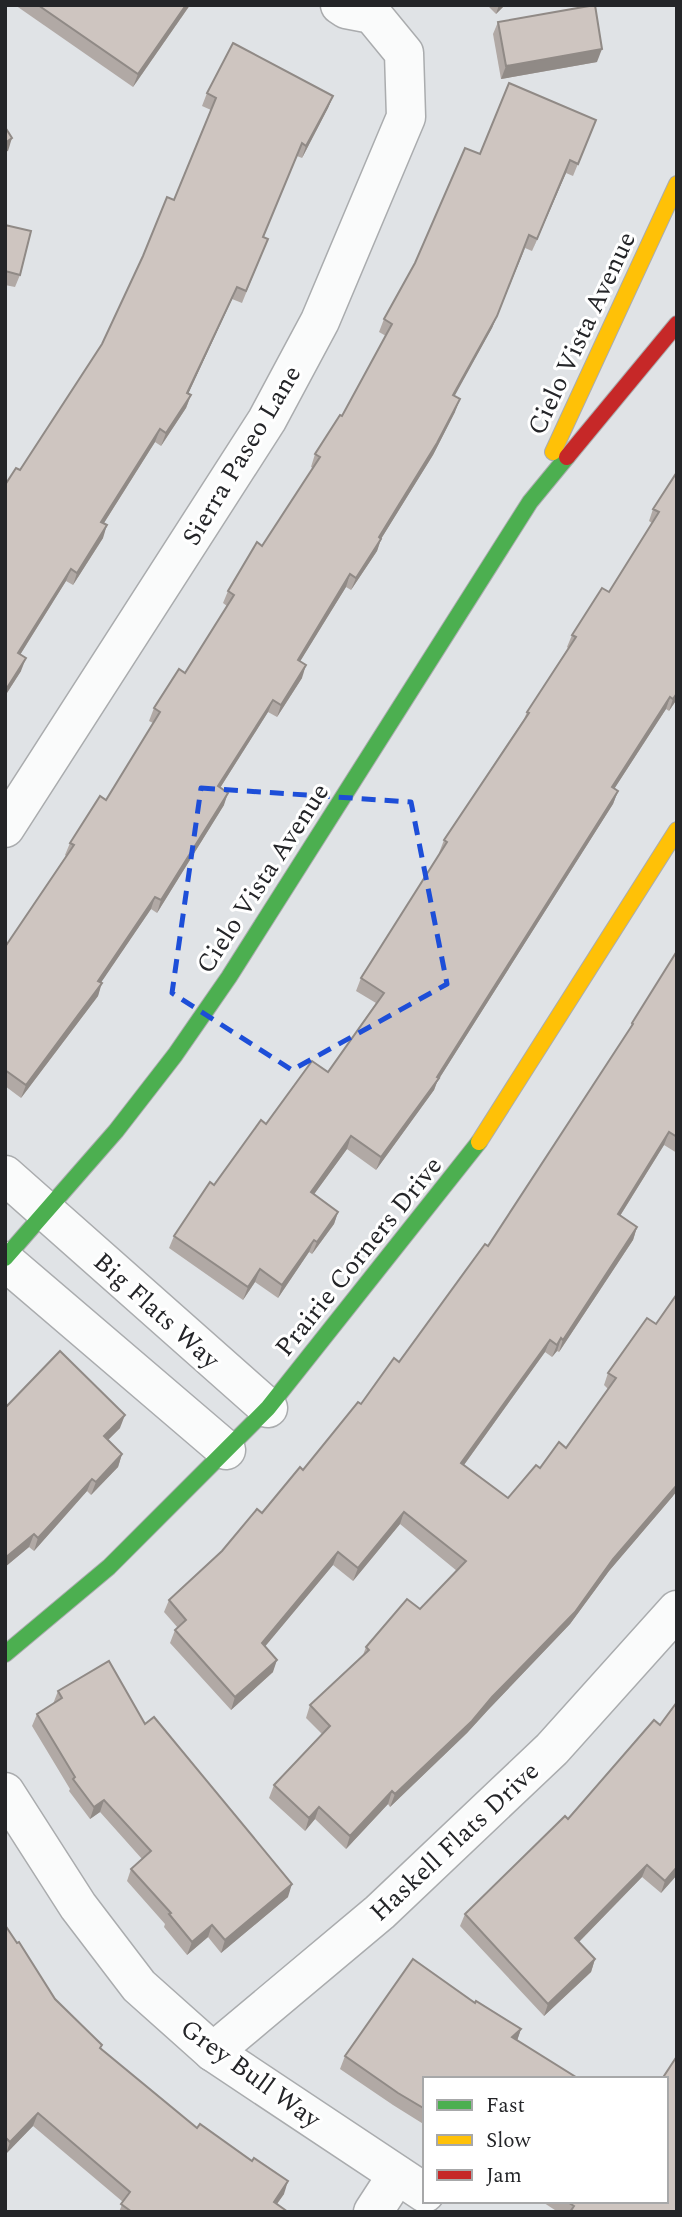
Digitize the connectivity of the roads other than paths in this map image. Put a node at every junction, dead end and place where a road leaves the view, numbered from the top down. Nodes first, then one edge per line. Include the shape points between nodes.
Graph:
1 (340, 5) edge
2 (677, 184) edge
3 (677, 324) edge
4 (530, 502) junction
5 (5, 828) edge
6 (677, 830) edge
7 (5, 1175) edge
8 (46, 1212) junction
9 (5, 1260) edge
10 (268, 1408) junction
11 (226, 1450) junction
12 (677, 1610) edge
13 (5, 1654) edge
14 (5, 1792) edge
15 (213, 2052) junction
16 (411, 2184) edge
17 (373, 2212) edge

1 - 5 street, Sierra Paseo Lane via 372,14 404,53 407,117 320,321 267,420
2 - 4 street, Cielo Vista Avenue
3 - 4 street, Cielo Vista Avenue
4 - 8 street, Cielo Vista Avenue via 229,977 116,1131
6 - 10 street, Prairie Corners Drive via 472,1154
7 - 8 street, Big Flats Way
8 - 9 street, Cielo Vista Avenue
8 - 10 street, Big Flats Way
9 - 11 street
10 - 11 street, Prairie Corners Drive
11 - 13 street, Prairie Corners Drive via 108,1567
12 - 15 street, Haskell Flats Drive via 552,1749 380,1912
14 - 15 street, Grey Bull Way via 78,1906 139,1986
15 - 16 street, Grey Bull Way
16 - 17 street

